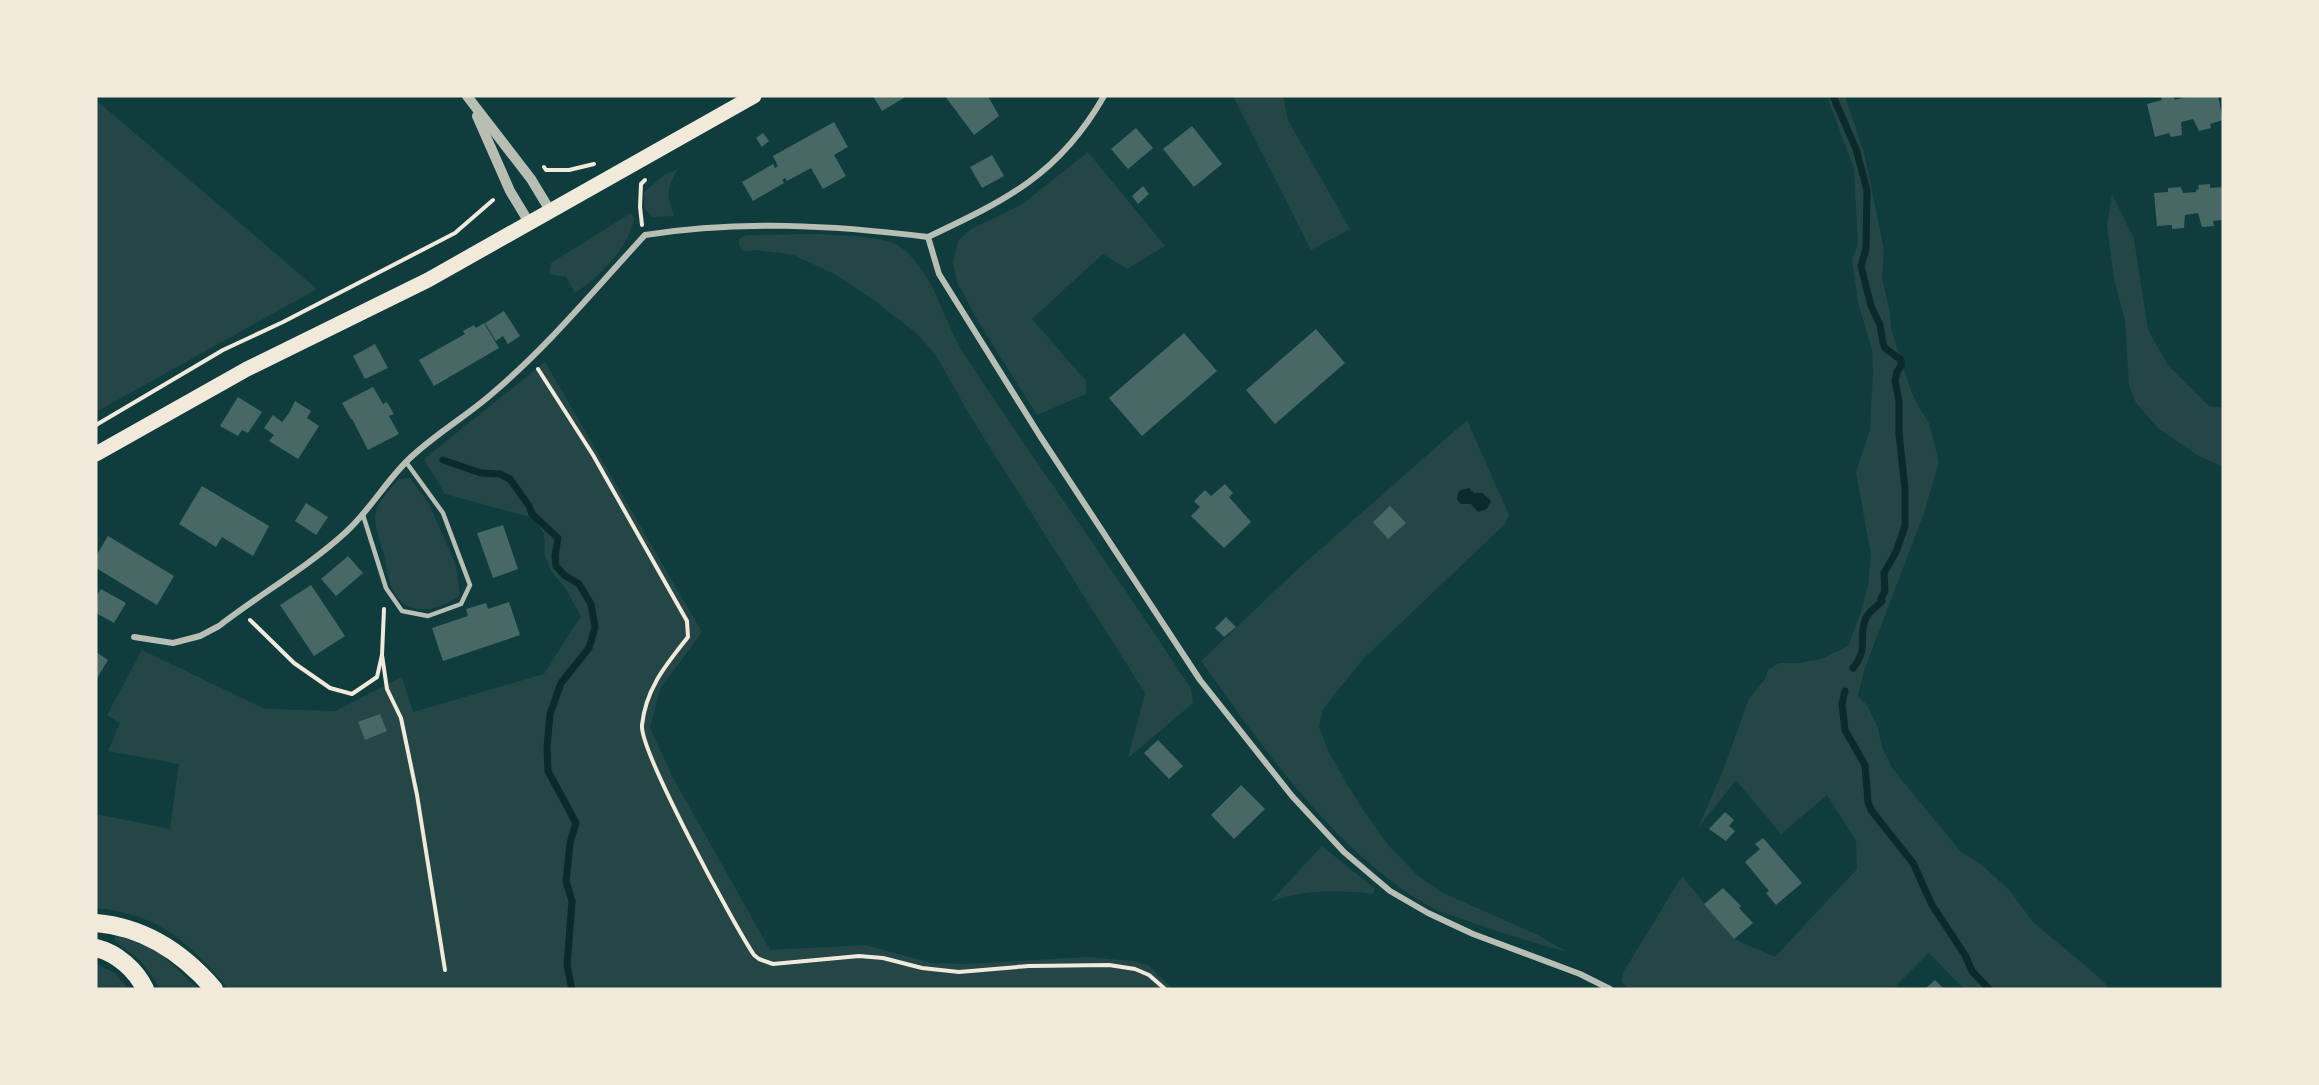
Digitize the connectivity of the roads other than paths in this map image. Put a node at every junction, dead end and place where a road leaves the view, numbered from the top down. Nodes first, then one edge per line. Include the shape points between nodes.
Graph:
1 (754, 96) edge
2 (1104, 96) edge
3 (468, 98) edge
4 (551, 212) junction
5 (530, 224) junction
6 (928, 237) junction
7 (96, 454) edge
8 (406, 462) junction
9 (363, 515) junction
10 (134, 637) dead end
11 (96, 923) edge
12 (96, 948) edge
13 (145, 989) edge
14 (214, 989) edge
15 (1610, 989) edge

1 - 4 main road
2 - 6 street via 1083,129 1040,175 993,206
3 - 4 street
3 - 5 street via 510,191
4 - 5 main road
5 - 7 main road via 428,280 237,374
6 - 8 street via 858,228 766,225 645,235 530,360
6 - 15 street via 939,274 1040,436 1200,680 1292,796 1344,852 1390,891 1473,934
8 - 9 street
8 - 9 lane via 443,513 470,585 461,604 428,616 402,611 386,588
9 - 10 street via 326,548 219,626 173,643
11 - 14 highway via 130,930 174,951
12 - 13 highway via 127,964

